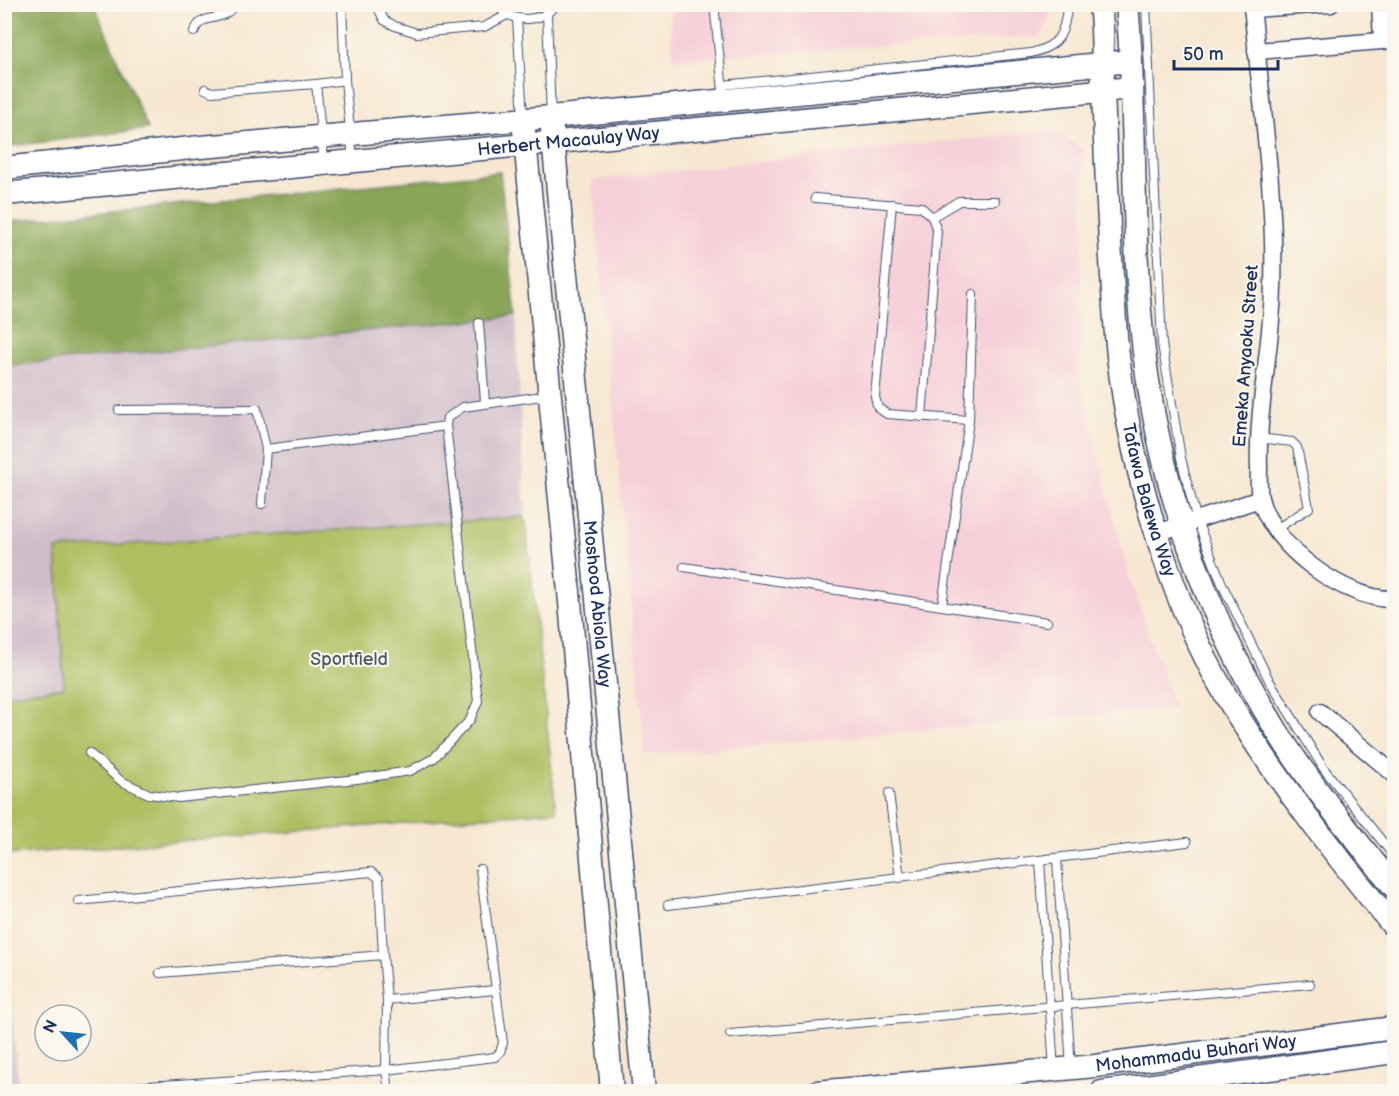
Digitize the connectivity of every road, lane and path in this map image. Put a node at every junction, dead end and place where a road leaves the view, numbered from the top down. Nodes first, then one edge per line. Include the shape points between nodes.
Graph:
1 (237, 4) edge
2 (342, 4) edge
3 (376, 4) edge
4 (496, 4) edge
5 (557, 4) edge
6 (714, 4) edge
7 (1068, 4) edge
8 (1100, 4) edge
9 (1127, 4) edge
10 (1146, 4) edge
11 (1331, 4) edge
12 (1380, 4) edge
13 (1252, 7) edge
14 (547, 14) junction
15 (507, 15) junction
16 (517, 19) junction
17 (194, 32) dead end
18 (1388, 40) edge
19 (1256, 51) junction
20 (1131, 61) junction
21 (1103, 62) junction
22 (345, 80) junction
23 (316, 84) junction
24 (1132, 88) junction
25 (205, 89) dead end
26 (1103, 89) junction
27 (724, 93) junction
28 (551, 117) junction
29 (523, 120) junction
30 (350, 134) junction
31 (322, 136) junction
32 (554, 143) junction
33 (525, 146) junction
34 (353, 160) junction
35 (324, 162) junction
36 (4, 168) edge
37 (4, 194) edge
38 (815, 198) dead end
39 (994, 201) dead end
40 (892, 204) junction
41 (932, 217) junction
42 (973, 294) dead end
43 (479, 323) dead end
44 (550, 395) junction
45 (484, 402) junction
46 (119, 410) dead end
47 (922, 417) junction
48 (969, 420) junction
49 (446, 426) junction
50 (1258, 438) junction
51 (266, 449) junction
52 (1260, 499) junction
53 (262, 504) dead end
54 (1190, 524) junction
55 (1276, 529) junction
56 (1157, 533) junction
57 (684, 567) dead end
58 (1395, 599) edge
59 (597, 600) junction
60 (570, 602) junction
61 (942, 605) junction
62 (1047, 622) dead end
63 (1320, 712) dead end
64 (89, 753) dead end
65 (1395, 774) edge
66 (889, 793) dead end
67 (1187, 842) dead end
68 (1395, 856) edge
69 (1057, 859) junction
70 (1040, 861) junction
71 (480, 869) dead end
72 (900, 878) junction
73 (1395, 887) edge
74 (78, 901) dead end
75 (668, 905) dead end
76 (1395, 927) edge
77 (383, 955) junction
78 (160, 973) dead end
79 (1310, 984) dead end
80 (495, 990) junction
81 (387, 1000) junction
82 (1067, 1005) junction
83 (1051, 1006) junction
84 (1395, 1028) edge
85 (730, 1034) dead end
86 (1395, 1052) edge
87 (1063, 1069) junction
88 (386, 1070) junction
89 (132, 1087) dead end
90 (389, 1092) edge
91 (612, 1092) edge
92 (644, 1092) edge
93 (817, 1092) edge
94 (1102, 1092) edge

1 - 17 lane via 225,14 203,18
2 - 22 lane
3 - 15 lane via 384,20 417,33 484,27
4 - 15 lane
5 - 14 lane
6 - 27 lane
7 - 27 lane via 1059,40 1047,49
8 - 21 main road, Tafawa Balewa Way
9 - 20 main road, Tafawa Balewa Way
10 - 54 lane via 1162,344
11 - 13 street
12 - 18 street
13 - 19 street, Emeka Anyaoku Street
14 - 16 lane
14 - 28 lane
15 - 16 lane
16 - 29 lane
18 - 19 street
19 - 50 street, Emeka Anyaoku Street via 1271,212 1273,286
20 - 21 main road, Herbert Macaulay Way
20 - 24 main road, Tafawa Balewa Way
21 - 26 main road, Tafawa Balewa Way
21 - 27 main road, Herbert Macaulay Way
22 - 23 lane
22 - 30 lane
23 - 25 lane via 212,92
23 - 31 lane
24 - 26 main road, Herbert Macaulay Way
24 - 54 main road, Tafawa Balewa Way via 1136,265 1144,351 1153,411
26 - 32 main road, Herbert Macaulay Way
26 - 56 main road, Tafawa Balewa Way via 1123,394
27 - 28 main road, Herbert Macaulay Way
28 - 29 main road, Herbert Macaulay Way
28 - 32 main road, Moshood Abiola Way
29 - 30 main road, Herbert Macaulay Way
29 - 33 main road, Moshood Abiola Way
30 - 31 main road, Herbert Macaulay Way
30 - 34 lane
31 - 35 lane
31 - 36 main road, Herbert Macaulay Way
32 - 33 main road, Herbert Macaulay Way
32 - 59 main road, Moshood Abiola Way
33 - 34 main road, Herbert Macaulay Way
33 - 44 main road, Moshood Abiola Way
34 - 35 main road, Herbert Macaulay Way
35 - 37 main road, Herbert Macaulay Way
38 - 40 lane
39 - 41 lane via 959,201
40 - 41 lane via 921,207
40 - 47 lane via 875,397 878,408 887,414
41 - 47 lane via 937,231
42 - 48 lane
43 - 45 lane
44 - 45 lane
44 - 60 main road, Moshood Abiola Way
45 - 49 lane via 452,412
46 - 51 lane via 257,409
47 - 48 lane
48 - 61 lane
49 - 51 lane
49 - 64 lane via 478,701 470,720 434,758 410,771 179,798 149,794 121,781
50 - 52 street, Emeka Anyaoku Street
50 - 55 lane via 1292,442 1297,447 1309,508
51 - 53 lane
52 - 54 street
52 - 55 street, Emeka Anyaoku Street
54 - 56 street
54 - 68 lane via 1269,680 1324,769
54 - 73 main road, Tafawa Balewa Way via 1193,559 1230,645 1277,731
55 - 58 street, Emeka Anyaoku Street via 1308,566 1362,594
56 - 76 main road, Tafawa Balewa Way via 1192,627 1224,694 1297,804
57 - 61 lane
59 - 60 main road
59 - 92 main road, Moshood Abiola Way
60 - 91 main road, Moshood Abiola Way
61 - 62 lane
63 - 65 street
66 - 72 lane
67 - 69 lane
69 - 70 lane
69 - 82 lane
70 - 72 lane
70 - 83 lane
71 - 80 lane
72 - 75 lane
74 - 77 lane via 371,872 379,878
77 - 78 lane
77 - 81 lane
79 - 82 lane
80 - 81 lane
80 - 88 lane via 503,1043 495,1057
81 - 88 lane
82 - 83 lane
82 - 87 lane
83 - 85 lane
83 - 87 lane
84 - 87 main road, Mohammadu Buhari Way
86 - 94 main road, Mohammadu Buhari Way
87 - 93 main road, Mohammadu Buhari Way
88 - 89 lane
88 - 90 lane

